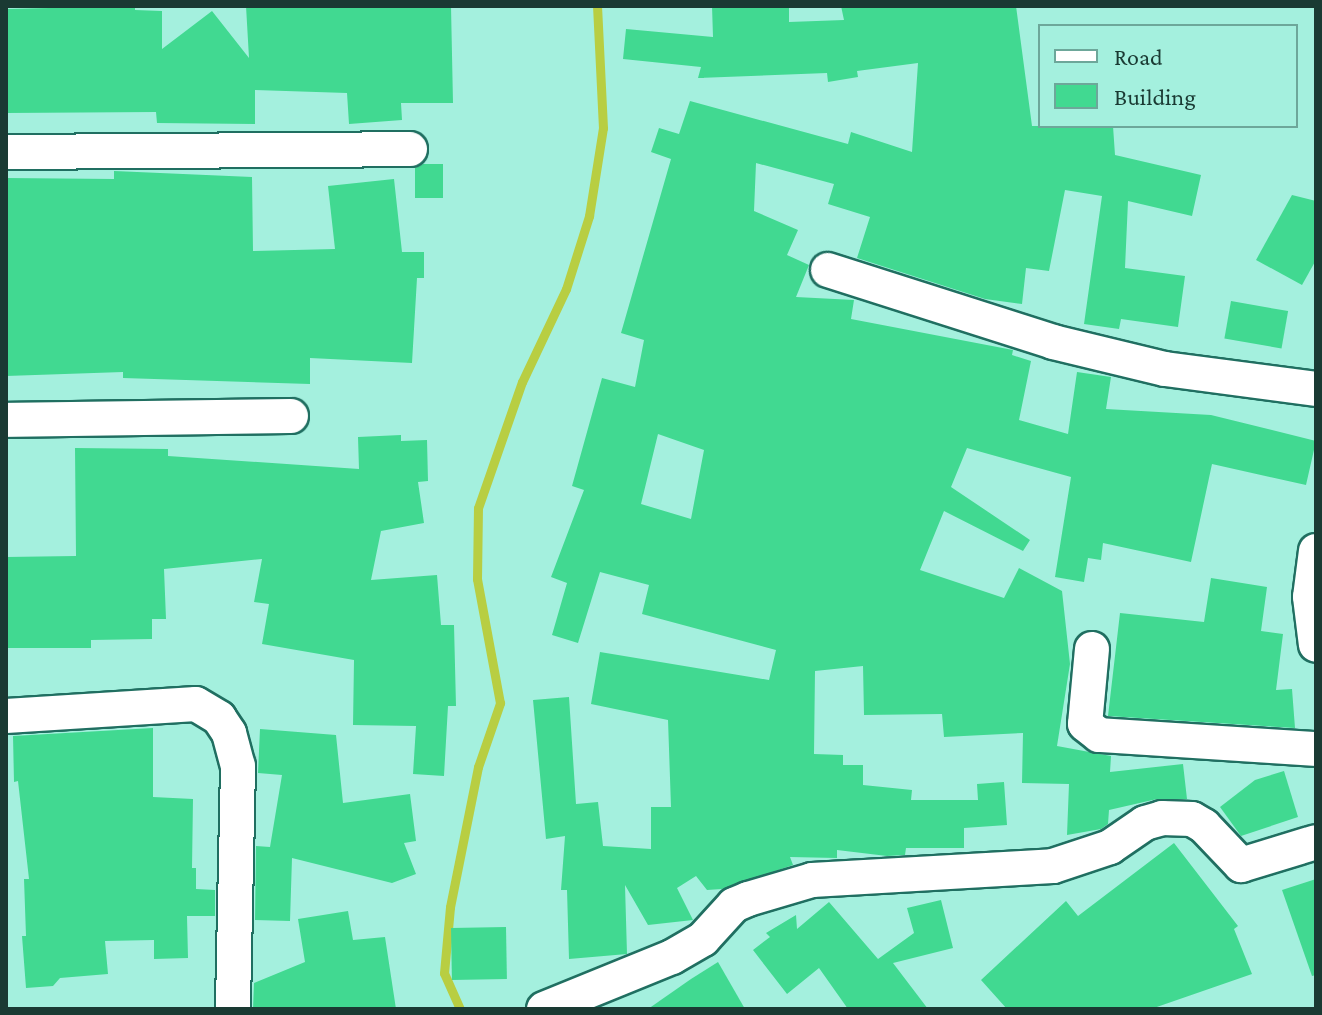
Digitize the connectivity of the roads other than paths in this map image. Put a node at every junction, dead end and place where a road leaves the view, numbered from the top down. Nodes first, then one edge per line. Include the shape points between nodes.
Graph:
1 (410, 149) dead end
2 (6, 152) edge
3 (828, 270) dead end
4 (1316, 389) edge
5 (291, 416) dead end
6 (6, 420) edge
7 (1316, 551) edge
8 (1316, 645) edge
9 (1092, 649) dead end
10 (6, 716) edge
11 (1316, 749) edge
12 (1316, 842) edge
13 (233, 1009) edge
14 (544, 1009) edge

1 - 2 street
3 - 4 street via 1053,342 1165,369
5 - 6 street
7 - 8 street via 1310,597
9 - 11 street via 1085,724 1099,735
10 - 13 street via 196,704 219,718 238,766
12 - 14 street via 1241,865 1204,826 1182,817 1162,818 1110,847 1053,866 812,880 734,905 703,939 672,957

